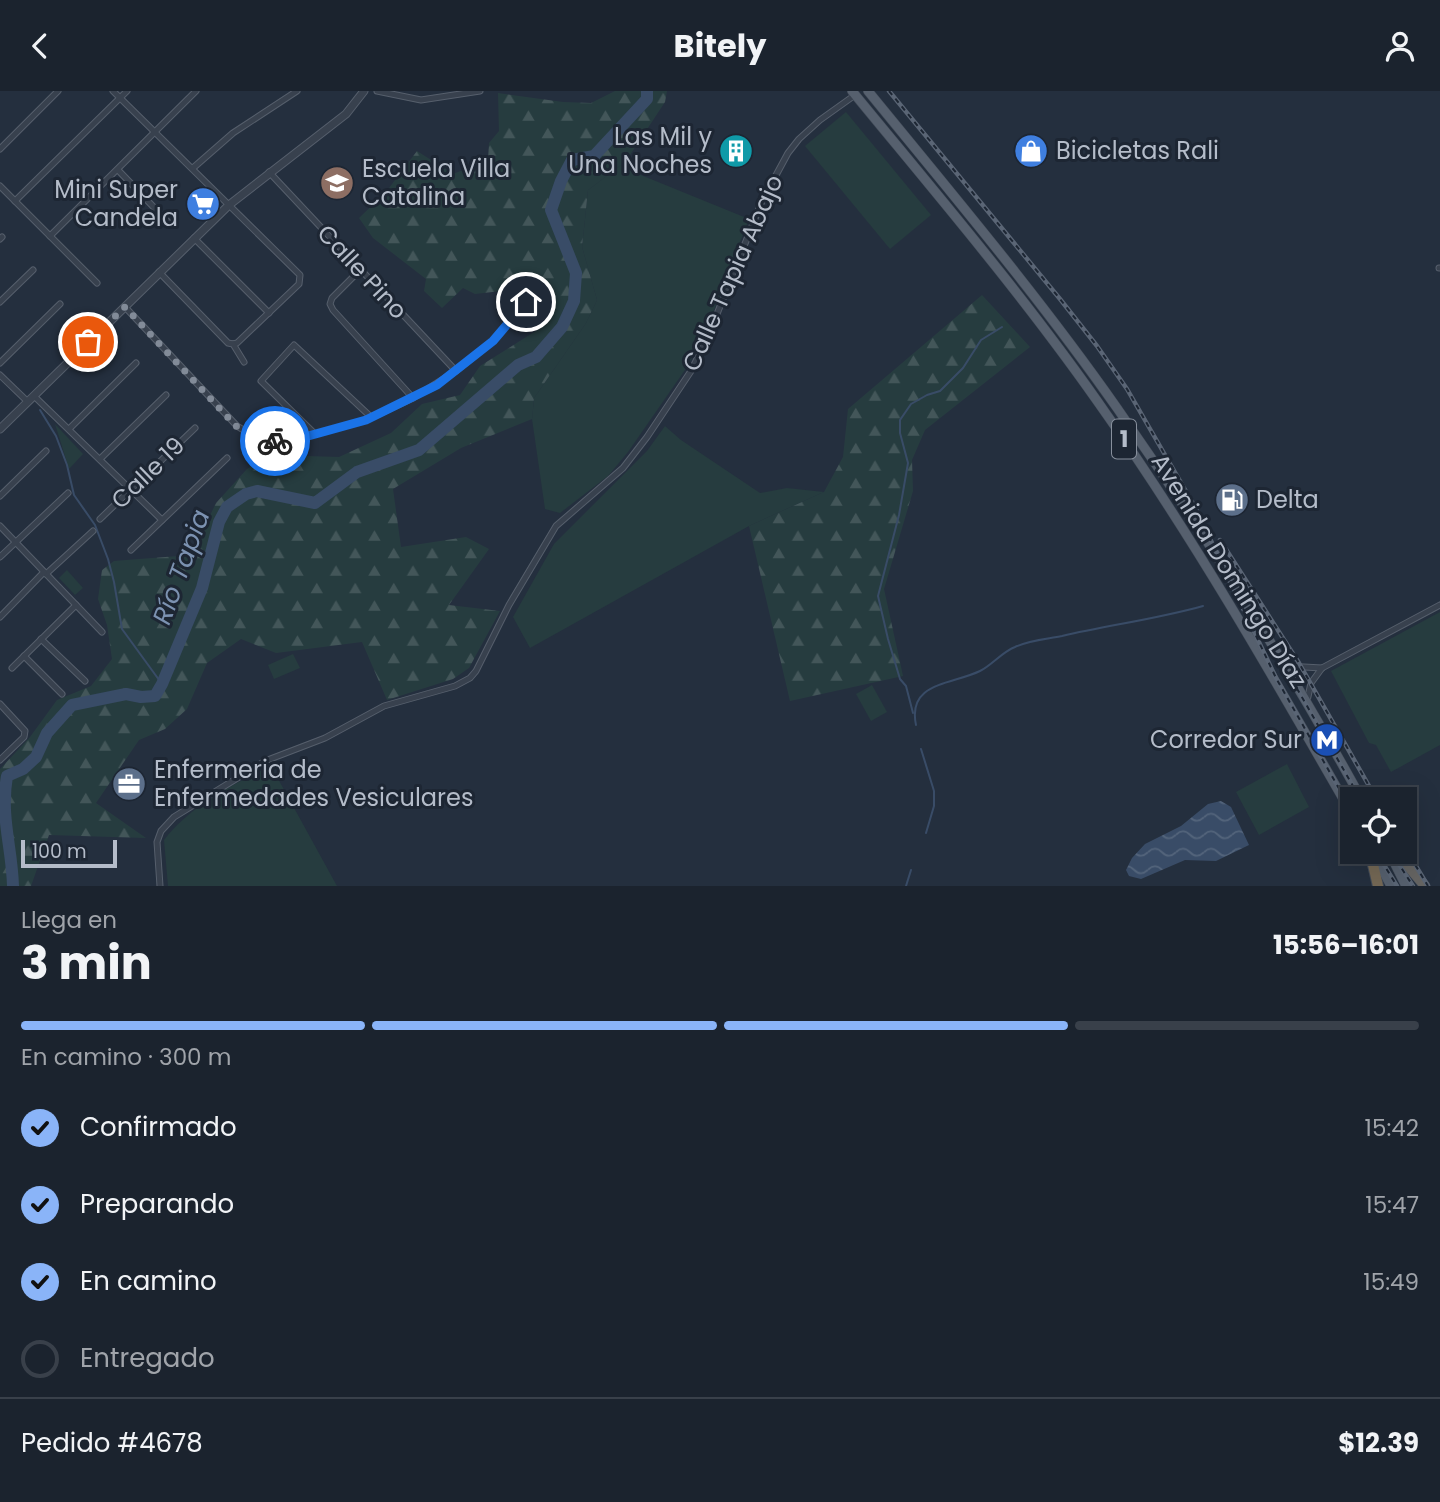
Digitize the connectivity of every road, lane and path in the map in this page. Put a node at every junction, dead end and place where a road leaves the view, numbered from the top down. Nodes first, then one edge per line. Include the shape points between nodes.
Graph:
1 (58, 91) edge
2 (113, 91) edge
3 (127, 91) edge
4 (196, 91) edge
5 (297, 91) edge
6 (364, 91) edge
7 (377, 91) edge
8 (480, 91) edge
9 (868, 91) edge
10 (467, 93) edge
11 (854, 93) edge
12 (120, 98) junction
13 (156, 132) junction
14 (0, 149) edge
15 (193, 168) junction
16 (118, 170) junction
17 (269, 172) junction
18 (0, 186) edge
19 (15, 201) junction
20 (229, 205) junction
21 (168, 222) dead end
22 (50, 236) junction
23 (194, 238) junction
24 (33, 269) dead end
25 (361, 269) junction
26 (159, 272) junction
27 (97, 283) dead end
28 (0, 302) edge
29 (526, 302) dead end
30 (60, 304) dead end
31 (125, 307) junction
32 (269, 313) junction
33 (233, 344) junction
34 (244, 362) dead end
35 (0, 363) edge
36 (135, 363) dead end
37 (456, 371) junction
38 (0, 375) edge
39 (166, 395) dead end
40 (413, 398) junction
41 (31, 399) junction
42 (371, 417) junction
43 (195, 428) dead end
44 (0, 429) edge
45 (69, 429) junction
46 (315, 434) junction
47 (46, 451) dead end
48 (226, 458) dead end
49 (100, 459) junction
50 (130, 489) junction
51 (68, 493) dead end
52 (0, 496) edge
53 (100, 519) dead end
54 (162, 520) junction
55 (0, 526) edge
56 (93, 531) dead end
57 (15, 542) junction
58 (131, 550) dead end
59 (0, 557) edge
60 (45, 573) junction
61 (76, 605) junction
62 (1440, 605) edge
63 (0, 617) edge
64 (102, 632) dead end
65 (41, 639) junction
66 (24, 656) junction
67 (1286, 666) junction
68 (12, 668) dead end
69 (1322, 668) junction
70 (85, 681) dead end
71 (62, 694) dead end
72 (1307, 701) junction
73 (0, 704) edge
74 (0, 760) edge
75 (1355, 787) edge
76 (1340, 794) edge
77 (1373, 864) edge
78 (1378, 864) edge
79 (1396, 864) edge
80 (1406, 864) edge
81 (160, 886) edge
82 (1378, 886) edge
83 (1391, 886) edge
84 (1406, 886) edge
85 (1425, 886) edge

1 - 14 street
2 - 12 street
3 - 12 street
4 - 13 street
5 - 15 street via 233,133
6 - 17 street via 346,114
7 - 10 street via 421,100
8 - 10 street
9 - 67 main road, Avenida Domingo Díaz / 1 via 1020,278 1117,407
11 - 76 main road, Avenida Domingo Díaz / 1 via 1012,286 1107,415 1213,575
11 - 81 street, Calle Tapia Abajo via 788,153 757,211 691,371 623,468 556,526 470,678 384,706 325,738 265,761 174,817 157,842
12 - 13 street
12 - 19 street
13 - 15 street
13 - 16 street
15 - 20 street
16 - 21 street
16 - 22 street
17 - 20 street
17 - 25 street, Calle Pino
18 - 19 street
19 - 22 street
20 - 23 street
20 - 32 street via 300,275 299,284
22 - 27 street
23 - 26 street
23 - 32 street
24 - 28 street
25 - 37 street, Calle Pino
25 - 40 street via 332,298 332,310
26 - 31 street
26 - 33 street
29 - 37 street via 493,341
30 - 35 street
31 - 41 street
31 - 46 street via 236,426 256,438 283,443
32 - 33 street
33 - 34 street
36 - 45 street
37 - 40 street
38 - 41 street
39 - 49 street
40 - 42 street
41 - 44 street
41 - 45 street
42 - 46 street
42 - 46 street via 294,345 261,380
43 - 50 street, Calle 19
45 - 49 street
47 - 52 street
48 - 54 street
49 - 50 street
50 - 53 street, Calle 19
50 - 54 street
51 - 57 street
54 - 58 street
55 - 57 street
56 - 60 street
57 - 59 street
57 - 60 street
60 - 61 street
60 - 63 street
61 - 64 street
61 - 65 street
62 - 69 street
65 - 66 street
65 - 70 street
66 - 68 street
66 - 71 street
67 - 69 street
67 - 72 main road, Avenida Domingo Díaz / 1
69 - 72 street via 1311,683
72 - 75 main road, Avenida Domingo Díaz / 1
73 - 74 street via 24,731
77 - 82 highway
78 - 83 main road
79 - 84 main road
80 - 85 highway

